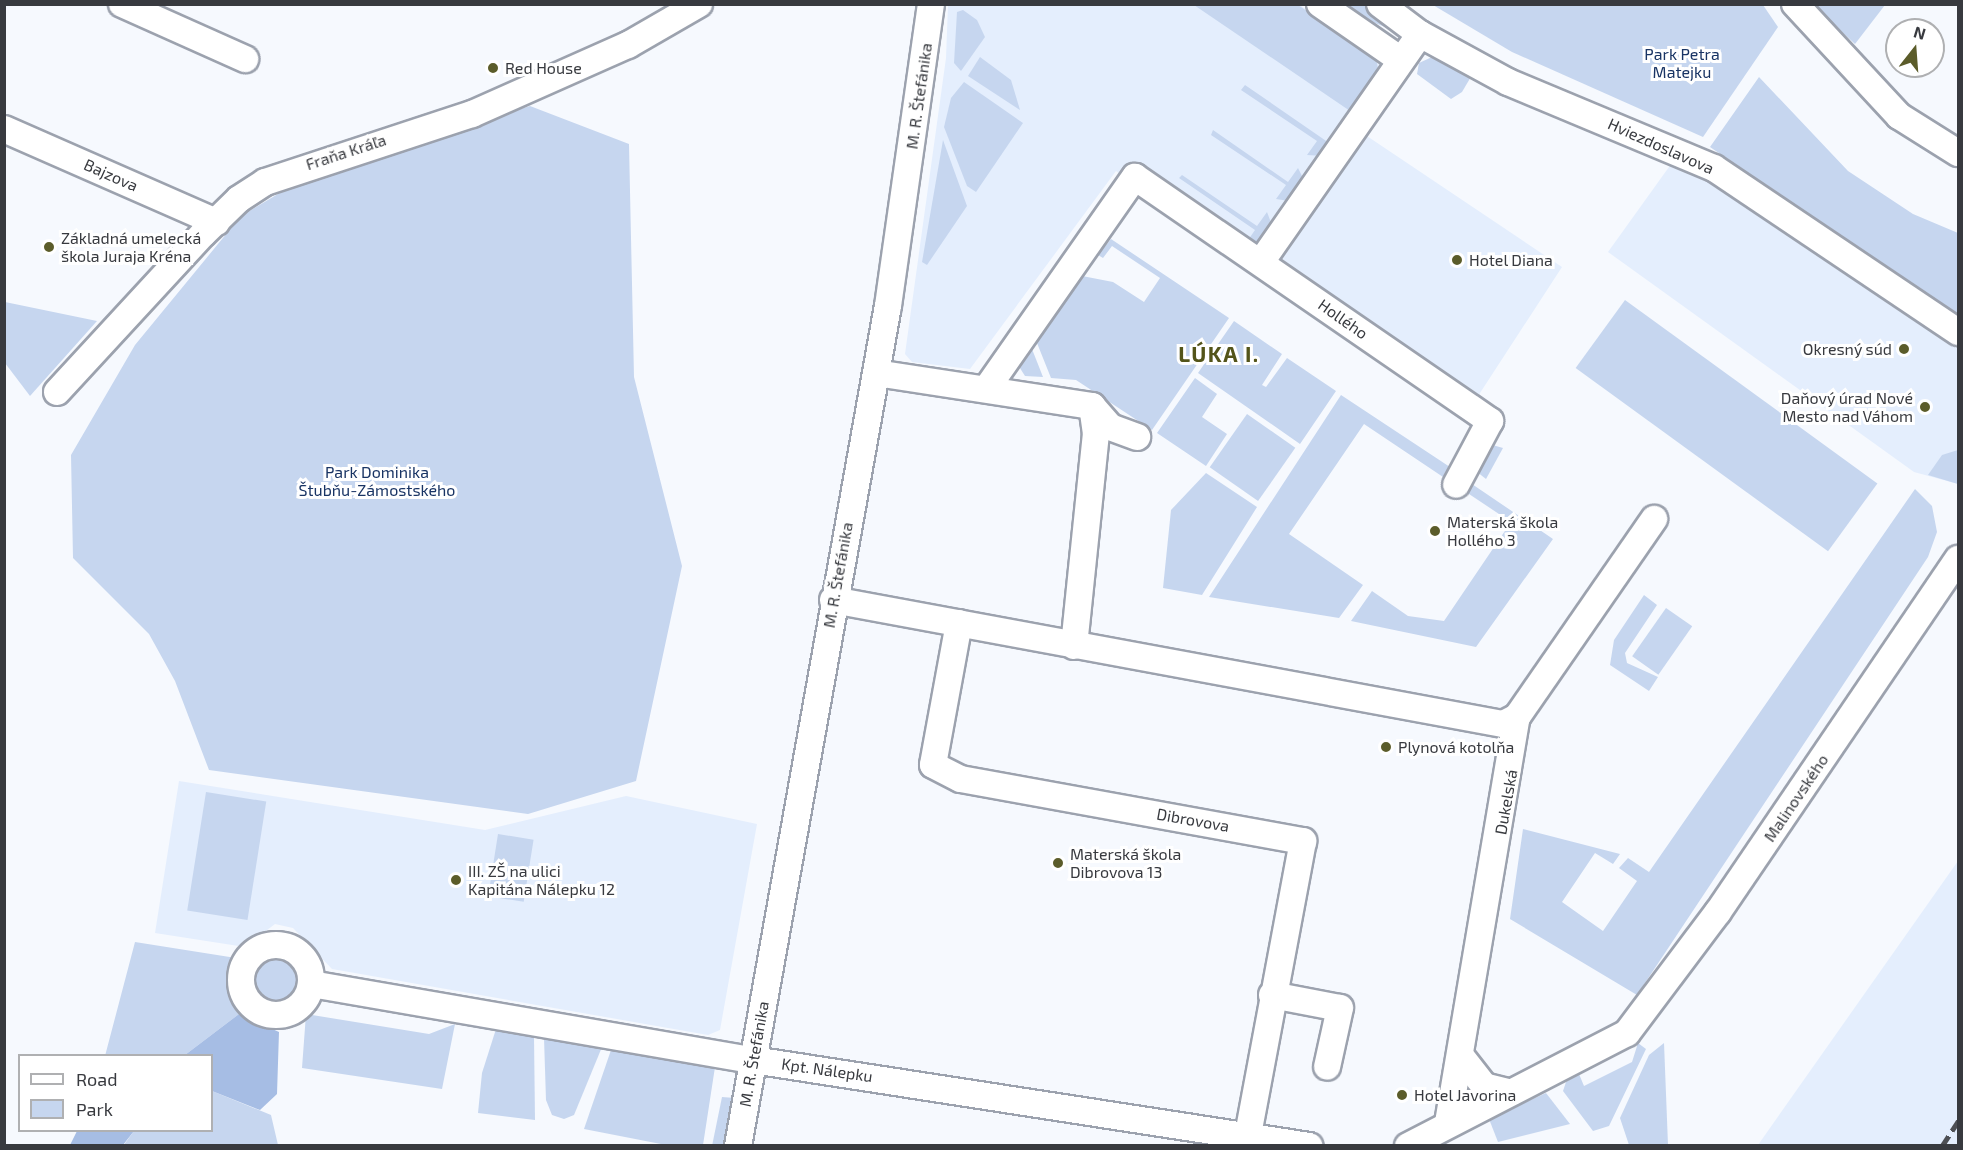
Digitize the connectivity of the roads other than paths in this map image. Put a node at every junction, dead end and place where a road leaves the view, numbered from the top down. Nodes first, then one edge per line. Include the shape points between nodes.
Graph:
1 (122, 4) edge
2 (699, 4) edge
3 (931, 4) edge
4 (1320, 4) edge
5 (1380, 4) edge
6 (1795, 4) edge
7 (1414, 29) junction
8 (245, 59) dead end
9 (1401, 60) junction
10 (4, 129) edge
11 (1959, 153) edge
12 (216, 222) junction
13 (1261, 262) junction
14 (1959, 332) edge
15 (876, 373) junction
16 (987, 388) junction
17 (57, 392) dead end
18 (1092, 406) junction
19 (1137, 437) dead end
20 (1456, 485) dead end
21 (1654, 519) dead end
22 (1959, 559) edge
23 (833, 600) junction
24 (959, 623) junction
25 (1074, 646) junction
26 (1517, 717) junction
27 (311, 984) dead end
28 (1272, 995) junction
29 (1460, 1055) junction
30 (753, 1060) junction
31 (1327, 1067) dead end
32 (1508, 1092) junction
33 (1448, 1123) junction
34 (1248, 1135) junction
35 (738, 1146) edge
36 (1309, 1146) edge
37 (1408, 1146) edge

1 - 8 street
2 - 12 street, Fraňa Kráľa via 628,45 472,114 289,171 238,198
3 - 15 street, M. R. Štefánika
4 - 9 street
5 - 7 street, Hviezdoslavova
6 - 11 street via 1899,116
7 - 9 street
7 - 14 street, Hviezdoslavova via 1508,81 1714,168
9 - 13 street
10 - 12 street, Bajzova
12 - 17 street, Fraňa Kráľa
13 - 16 street, Hollého via 1135,177
13 - 20 street, Hollého via 1490,421
15 - 16 street
15 - 23 street, M. R. Štefánika
16 - 18 street
18 - 19 street via 1110,427
18 - 25 street via 1096,434
21 - 26 street, Dukelská
22 - 32 street, Malinovského via 1718,912 1627,1033
23 - 24 street
23 - 30 street, M. R. Štefánika
24 - 25 street
24 - 28 street, Dibrovova via 933,765 960,779 1303,841
25 - 26 street via 1503,724
26 - 29 street, Dukelská
27 - 30 street, Kpt. Nálepku
28 - 31 street via 1340,1008
28 - 34 street, Dibrovova
29 - 32 street via 1484,1086
29 - 33 street, Dukelská
30 - 34 street, Kpt. Nálepku
30 - 35 street, M. R. Štefánika
32 - 33 street
33 - 37 street
34 - 36 street, Kpt. Nálepku

